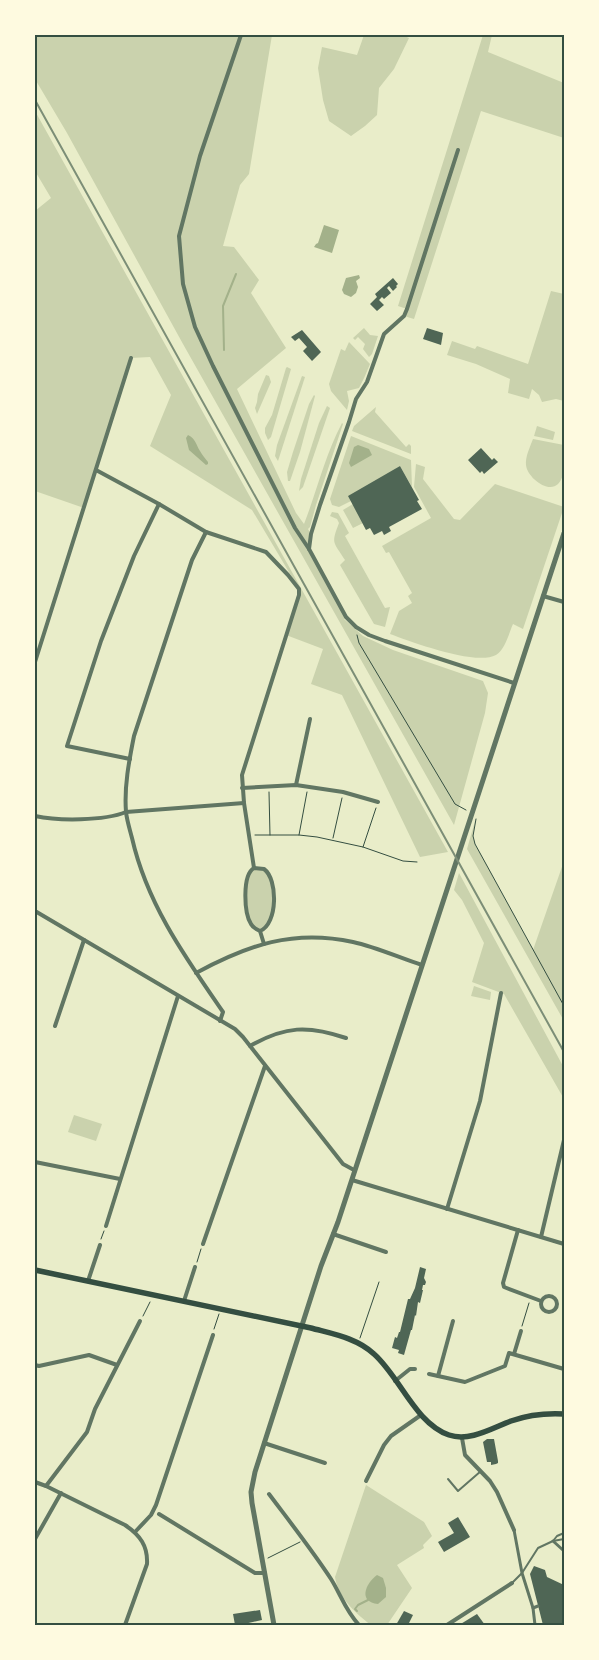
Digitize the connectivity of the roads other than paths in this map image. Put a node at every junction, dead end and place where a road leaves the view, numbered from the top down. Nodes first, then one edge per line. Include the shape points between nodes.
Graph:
1 (241, 35) edge
2 (458, 150) dead end
3 (131, 358) dead end
4 (96, 470) junction
5 (159, 504) junction
6 (206, 532) junction
7 (564, 533) edge
8 (309, 549) junction
9 (543, 596) junction
10 (564, 602) edge
11 (35, 662) edge
12 (514, 682) junction
13 (310, 719) dead end
14 (130, 759) junction
15 (296, 785) junction
16 (242, 788) junction
17 (378, 802) road end
18 (244, 803) junction
19 (126, 812) junction
20 (35, 816) edge
21 (254, 868) junction
22 (35, 911) edge
23 (260, 931) junction
24 (84, 940) junction
25 (264, 944) junction
26 (422, 965) junction
27 (196, 973) junction
28 (501, 993) dead end
29 (178, 996) junction
30 (220, 1021) junction
31 (55, 1026) dead end
32 (346, 1038) dead end
33 (250, 1046) junction
34 (265, 1066) junction
35 (564, 1140) edge
36 (35, 1162) edge
37 (354, 1170) junction
38 (120, 1179) junction
39 (352, 1180) junction
40 (447, 1209) junction
41 (106, 1226) road end
42 (518, 1230) junction
43 (333, 1234) junction
44 (541, 1238) junction
45 (203, 1244) road end
46 (564, 1244) edge
47 (100, 1245) road end
48 (386, 1252) dead end
49 (195, 1267) road end
50 (35, 1270) edge
51 (88, 1281) junction
52 (184, 1301) junction
53 (541, 1301) junction
54 (453, 1320) dead end
55 (140, 1321) road end
56 (302, 1326) junction
57 (521, 1331) road end
58 (213, 1335) road end
59 (514, 1354) junction
60 (35, 1365) edge
61 (117, 1365) junction
62 (415, 1369) dead end
63 (564, 1369) edge
64 (429, 1374) dead end
65 (438, 1376) junction
66 (395, 1381) junction
67 (421, 1414) junction
68 (564, 1414) edge
69 (462, 1438) junction
70 (264, 1443) junction
71 (325, 1463) dead end
72 (481, 1471) junction
73 (448, 1479) dead end
74 (35, 1482) edge
75 (366, 1482) dead end
76 (46, 1486) junction
77 (61, 1493) junction
78 (269, 1494) dead end
79 (159, 1514) dead end
80 (514, 1530) joint
81 (135, 1532) junction
82 (564, 1533) edge
83 (35, 1539) edge
84 (564, 1539) edge
85 (553, 1541) junction
86 (564, 1551) edge
87 (265, 1573) junction
88 (522, 1573) junction
89 (512, 1583) joint
90 (538, 1606) dead end
91 (533, 1608) junction
92 (125, 1625) edge
93 (274, 1625) edge
94 (359, 1625) edge
95 (447, 1625) edge
96 (535, 1625) edge

1 - 8 street via 195,172 179,236 183,284 195,327 213,366 295,528
2 - 8 street via 407,309 404,316 384,334 367,382 356,399 320,505
3 - 4 street
4 - 5 street
4 - 11 street
5 - 6 street
5 - 14 street via 134,556 101,641 67,746
6 - 14 street via 192,560
6 - 16 street via 266,552 299,589 245,762
7 - 9 street
8 - 12 street via 346,617 369,635
9 - 10 street
9 - 12 street
12 - 26 street
13 - 15 street
14 - 19 street
15 - 16 street
15 - 17 street via 343,792
16 - 18 street
18 - 19 street
18 - 21 street
19 - 20 street via 117,816 75,819
19 - 27 street via 147,888 167,928
21 - 23 street via 248,874 246,898 250,924
21 - 23 street via 264,869 273,882 272,914 269,925
22 - 24 street
23 - 25 street
24 - 29 street
24 - 31 street
25 - 26 street via 290,938 354,942
25 - 27 street via 227,957
26 - 37 street
27 - 30 street via 223,1012
28 - 40 street via 480,1101
29 - 30 street
29 - 38 street
30 - 33 street via 234,1029
32 - 33 street via 298,1029 278,1033
33 - 34 street
34 - 37 street via 342,1164
34 - 45 street
35 - 44 street
36 - 38 street
37 - 39 street
38 - 41 street
39 - 40 street
39 - 43 street
40 - 42 street
42 - 44 street
42 - 53 street via 504,1287
43 - 48 street
43 - 56 street
44 - 46 street
47 - 51 street
49 - 52 street
50 - 51 main road
51 - 52 main road
52 - 56 main road
53 - 53 street via 544,1311 550,1312 555,1308 556,1302 552,1297
54 - 65 street
55 - 61 street
56 - 66 main road via 358,1343 375,1355
56 - 70 street
57 - 59 street
58 - 81 street via 156,1505
59 - 63 street
59 - 65 street via 509,1353 505,1366 465,1382
60 - 61 street via 89,1355
61 - 76 street via 87,1432
62 - 66 street via 410,1369
64 - 65 street
66 - 67 main road
67 - 69 main road via 448,1435
67 - 75 street via 384,1444
68 - 69 main road via 532,1415
69 - 72 street via 465,1455
70 - 71 street
70 - 87 street via 251,1492
72 - 73 lane via 458,1491
72 - 80 street via 497,1492
74 - 76 street
76 - 77 street
77 - 81 street
77 - 83 street
78 - 94 street via 332,1580 343,1604
79 - 87 street via 255,1573
80 - 88 street
81 - 92 street via 148,1555
82 - 85 lane
84 - 85 lane
85 - 86 street
85 - 88 lane via 538,1548
87 - 93 street
88 - 89 lane
88 - 91 street
89 - 95 street
90 - 91 street
91 - 96 street

